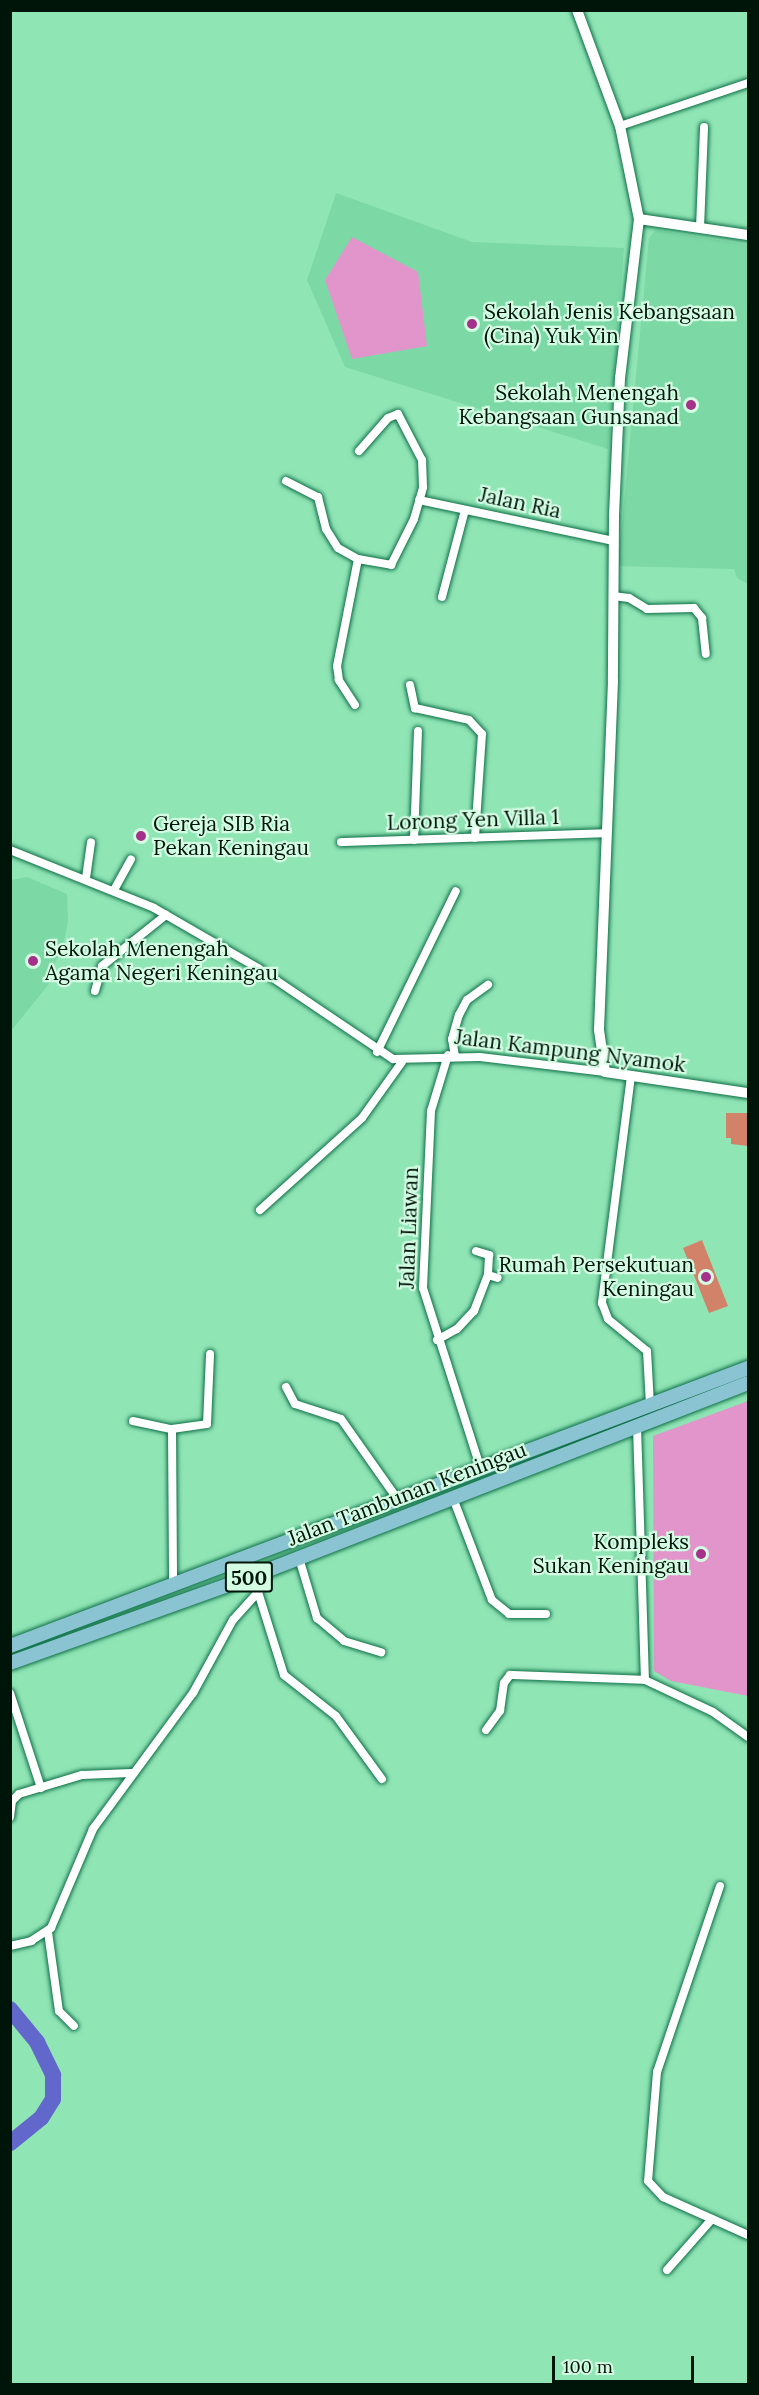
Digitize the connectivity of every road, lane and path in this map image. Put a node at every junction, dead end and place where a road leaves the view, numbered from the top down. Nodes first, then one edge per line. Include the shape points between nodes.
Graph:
1 (577, 10) edge
2 (748, 83) edge
3 (620, 126) junction
4 (704, 127) dead end
5 (639, 219) junction
6 (700, 228) junction
7 (748, 235) edge
8 (358, 451) dead end
9 (286, 481) dead end
10 (419, 500) junction
11 (465, 510) junction
12 (614, 541) junction
13 (358, 559) junction
14 (613, 596) junction
15 (442, 597) dead end
16 (706, 654) dead end
17 (410, 685) dead end
18 (355, 705) dead end
19 (418, 731) dead end
20 (607, 833) junction
21 (475, 838) junction
22 (414, 840) junction
23 (91, 842) dead end
24 (341, 842) dead end
25 (10, 850) edge
26 (131, 859) dead end
27 (86, 878) junction
28 (114, 890) junction
29 (456, 891) dead end
30 (166, 915) junction
31 (489, 985) dead end
32 (95, 991) dead end
33 (376, 1052) junction
34 (452, 1056) junction
35 (402, 1062) junction
36 (605, 1072) junction
37 (631, 1076) junction
38 (748, 1093) edge
39 (260, 1210) dead end
40 (476, 1251) dead end
41 (488, 1275) junction
42 (498, 1278) dead end
43 (436, 1340) junction
44 (210, 1354) dead end
45 (748, 1368) edge
46 (748, 1383) edge
47 (286, 1387) dead end
48 (650, 1405) junction
49 (133, 1421) dead end
50 (637, 1426) junction
51 (172, 1429) junction
52 (480, 1467) junction
53 (396, 1497) junction
54 (453, 1497) junction
55 (299, 1558) junction
56 (258, 1574) junction
57 (173, 1586) junction
58 (258, 1592) junction
59 (546, 1614) dead end
60 (10, 1646) edge
61 (381, 1652) dead end
62 (10, 1663) edge
63 (645, 1680) junction
64 (10, 1693) edge
65 (486, 1730) dead end
66 (748, 1737) edge
67 (131, 1773) junction
68 (382, 1779) dead end
69 (41, 1788) junction
70 (10, 1817) edge
71 (720, 1886) dead end
72 (48, 1932) junction
73 (10, 1946) edge
74 (74, 2026) dead end
75 (712, 2219) junction
76 (748, 2235) edge
77 (667, 2270) dead end

1 - 3 street
2 - 3 street
3 - 5 street
4 - 6 street
5 - 6 street
5 - 12 street via 620,378
6 - 7 street
8 - 10 street via 388,418 401,415 422,460
9 - 13 street via 318,497 332,540
10 - 11 street, Jalan Ria
10 - 13 street via 408,537 393,563
11 - 12 street, Jalan Ria
11 - 15 street
12 - 14 street
13 - 18 street via 337,666 339,680
14 - 16 street via 629,598 646,609 694,608 702,618
14 - 20 street
17 - 21 street via 415,708 469,720 482,734
19 - 22 street
20 - 21 street, Lorong Yen Villa 1
20 - 36 street via 599,1030
21 - 22 street, Lorong Yen Villa 1
22 - 24 street, Lorong Yen Villa 1
23 - 27 street
25 - 27 street, Jalan Kampung Nyamok
26 - 28 street
27 - 28 street, Jalan Kampung Nyamok
28 - 30 street, Jalan Kampung Nyamok
29 - 33 street
30 - 32 street via 102,966
30 - 33 street, Jalan Kampung Nyamok via 285,985
31 - 34 street, Jalan Liawan via 467,1000 459,1015
33 - 35 street, Jalan Kampung Nyamok
34 - 35 street, Jalan Kampung Nyamok
34 - 36 street, Jalan Kampung Nyamok
34 - 43 street, Jalan Liawan via 431,1111 422,1258 423,1288
35 - 39 street via 362,1118
36 - 37 street, Jalan Kampung Nyamok
37 - 38 street, Jalan Kampung Nyamok
37 - 48 street via 602,1303 608,1319 647,1351
40 - 41 street via 489,1255
41 - 42 street
41 - 43 street via 474,1311 457,1329
43 - 52 street, Jalan Liawan
44 - 51 street via 207,1424
45 - 48 main road, Jalan Tambunan Keningau / 500
46 - 50 main road, Jalan Tambunan Keningau / 500
47 - 53 street via 295,1404 341,1419
48 - 52 main road, Jalan Tambunan Keningau / 500
49 - 51 street
50 - 54 main road, Jalan Tambunan Keningau / 500
50 - 63 street
51 - 57 street
52 - 53 main road, Jalan Tambunan Keningau / 500
53 - 57 main road, Jalan Tambunan Keningau / 500
54 - 55 main road, Jalan Tambunan Keningau / 500
54 - 59 street via 492,1600 509,1614
55 - 56 main road, Jalan Tambunan Keningau / 500
55 - 61 street via 317,1618 344,1641
56 - 58 street
56 - 62 main road, Jalan Tambunan Keningau / 500
57 - 60 main road, Jalan Tambunan Keningau / 500
58 - 67 street via 233,1620 192,1693
58 - 68 street via 284,1675 336,1716
63 - 65 street via 510,1675 504,1683 501,1711
63 - 66 street via 713,1712
64 - 69 street
67 - 69 street via 82,1775
67 - 72 street via 93,1829
69 - 70 street via 14,1797
71 - 75 street via 657,2072 648,2181 663,2197
72 - 73 street
72 - 74 street via 59,2011
75 - 76 street
75 - 77 street

